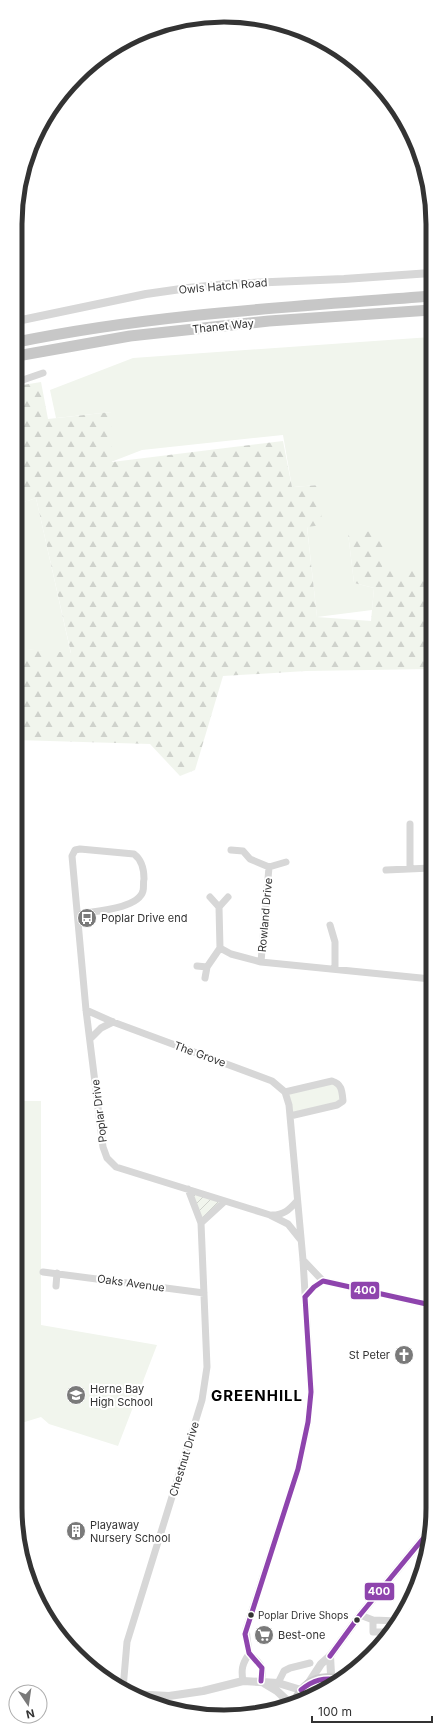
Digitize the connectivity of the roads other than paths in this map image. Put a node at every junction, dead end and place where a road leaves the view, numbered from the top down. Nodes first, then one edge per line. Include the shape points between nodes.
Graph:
1 (426, 273) edge
2 (426, 296) edge
3 (426, 310) edge
4 (22, 320) edge
5 (22, 341) edge
6 (22, 355) edge
7 (43, 374) dead end
8 (22, 380) edge
9 (410, 824) dead end
10 (232, 850) dead end
11 (286, 862) dead end
12 (269, 867) junction
13 (426, 868) edge
14 (410, 869) junction
15 (386, 870) dead end
16 (210, 897) dead end
17 (228, 897) dead end
18 (219, 906) junction
19 (78, 914) junction
20 (330, 925) dead end
21 (220, 948) junction
22 (261, 962) junction
23 (197, 966) dead end
24 (207, 967) junction
25 (334, 969) junction
26 (205, 978) dead end
27 (426, 978) edge
28 (86, 1010) junction
29 (113, 1022) junction
30 (90, 1039) junction
31 (285, 1092) junction
32 (290, 1116) junction
33 (188, 1189) junction
34 (297, 1201) junction
35 (224, 1202) junction
36 (270, 1215) junction
37 (201, 1223) junction
38 (301, 1240) junction
39 (303, 1260) junction
40 (43, 1272) dead end
41 (57, 1273) junction
42 (323, 1281) junction
43 (56, 1286) dead end
44 (204, 1293) junction
45 (305, 1297) junction
46 (426, 1304) edge
47 (423, 1540) edge
48 (360, 1615) junction
49 (373, 1620) junction
50 (391, 1621) edge
51 (383, 1632) edge
52 (249, 1654) junction
53 (330, 1656) junction
54 (310, 1664) dead end
55 (334, 1677) edge
56 (332, 1679) edge
57 (243, 1681) junction
58 (261, 1681) junction
59 (123, 1683) edge
60 (278, 1683) junction
61 (304, 1687) junction
62 (147, 1695) edge
63 (299, 1696) edge
64 (286, 1700) edge

1 - 4 street, Owls Hatch Road via 188,288 146,294
2 - 5 highway, Thanet Way via 182,316
3 - 6 highway, Thanet Way via 269,321 130,336
7 - 8 street
9 - 14 street
10 - 12 street, Rowland Drive via 243,851 250,859
11 - 12 street, Rowland Drive
12 - 22 street, Rowland Drive
13 - 14 street
14 - 15 street
16 - 18 street
17 - 18 street
18 - 21 street
19 - 19 street, Poplar Drive via 72,856 74,852 80,849 137,856 144,872 143,891 140,897 126,906
19 - 28 street, Poplar Drive
20 - 25 street via 335,942
21 - 22 street, Rowland Drive via 231,954
21 - 24 street
22 - 25 street, Rowland Drive
23 - 24 street
24 - 26 street
25 - 27 street, Rowland Drive
28 - 29 street, The Grove
28 - 30 street, Poplar Drive
29 - 30 street via 101,1028
29 - 31 street, The Grove via 248,1071 272,1081
30 - 33 street, Poplar Drive via 103,1147 107,1158 116,1167
31 - 32 street
31 - 32 street via 332,1081 342,1088 343,1101 337,1105
32 - 34 street
33 - 35 street, Poplar Drive
33 - 37 street, Chestnut Drive
34 - 36 street via 286,1212
34 - 38 street
35 - 36 street, Poplar Drive
35 - 37 street
36 - 38 street, Poplar Drive via 288,1224
37 - 44 street, Chestnut Drive
38 - 39 street
39 - 42 street
39 - 45 street
40 - 41 street, Oaks Avenue
41 - 43 street
41 - 44 street, Oaks Avenue
42 - 45 street
42 - 46 street
44 - 59 street, Chestnut Drive via 207,1367 202,1400 127,1642
45 - 52 street via 311,1392 308,1422 298,1469 246,1629
47 - 48 street
48 - 49 street
48 - 53 street
49 - 50 street
49 - 51 street via 373,1632
52 - 57 street via 241,1672
52 - 58 street via 261,1665
53 - 55 street via 331,1674
53 - 61 street
54 - 60 street via 284,1671
56 - 61 main road via 324,1678
57 - 58 street
57 - 62 street via 169,1696
58 - 60 street
58 - 64 street
60 - 61 street
61 - 63 main road

